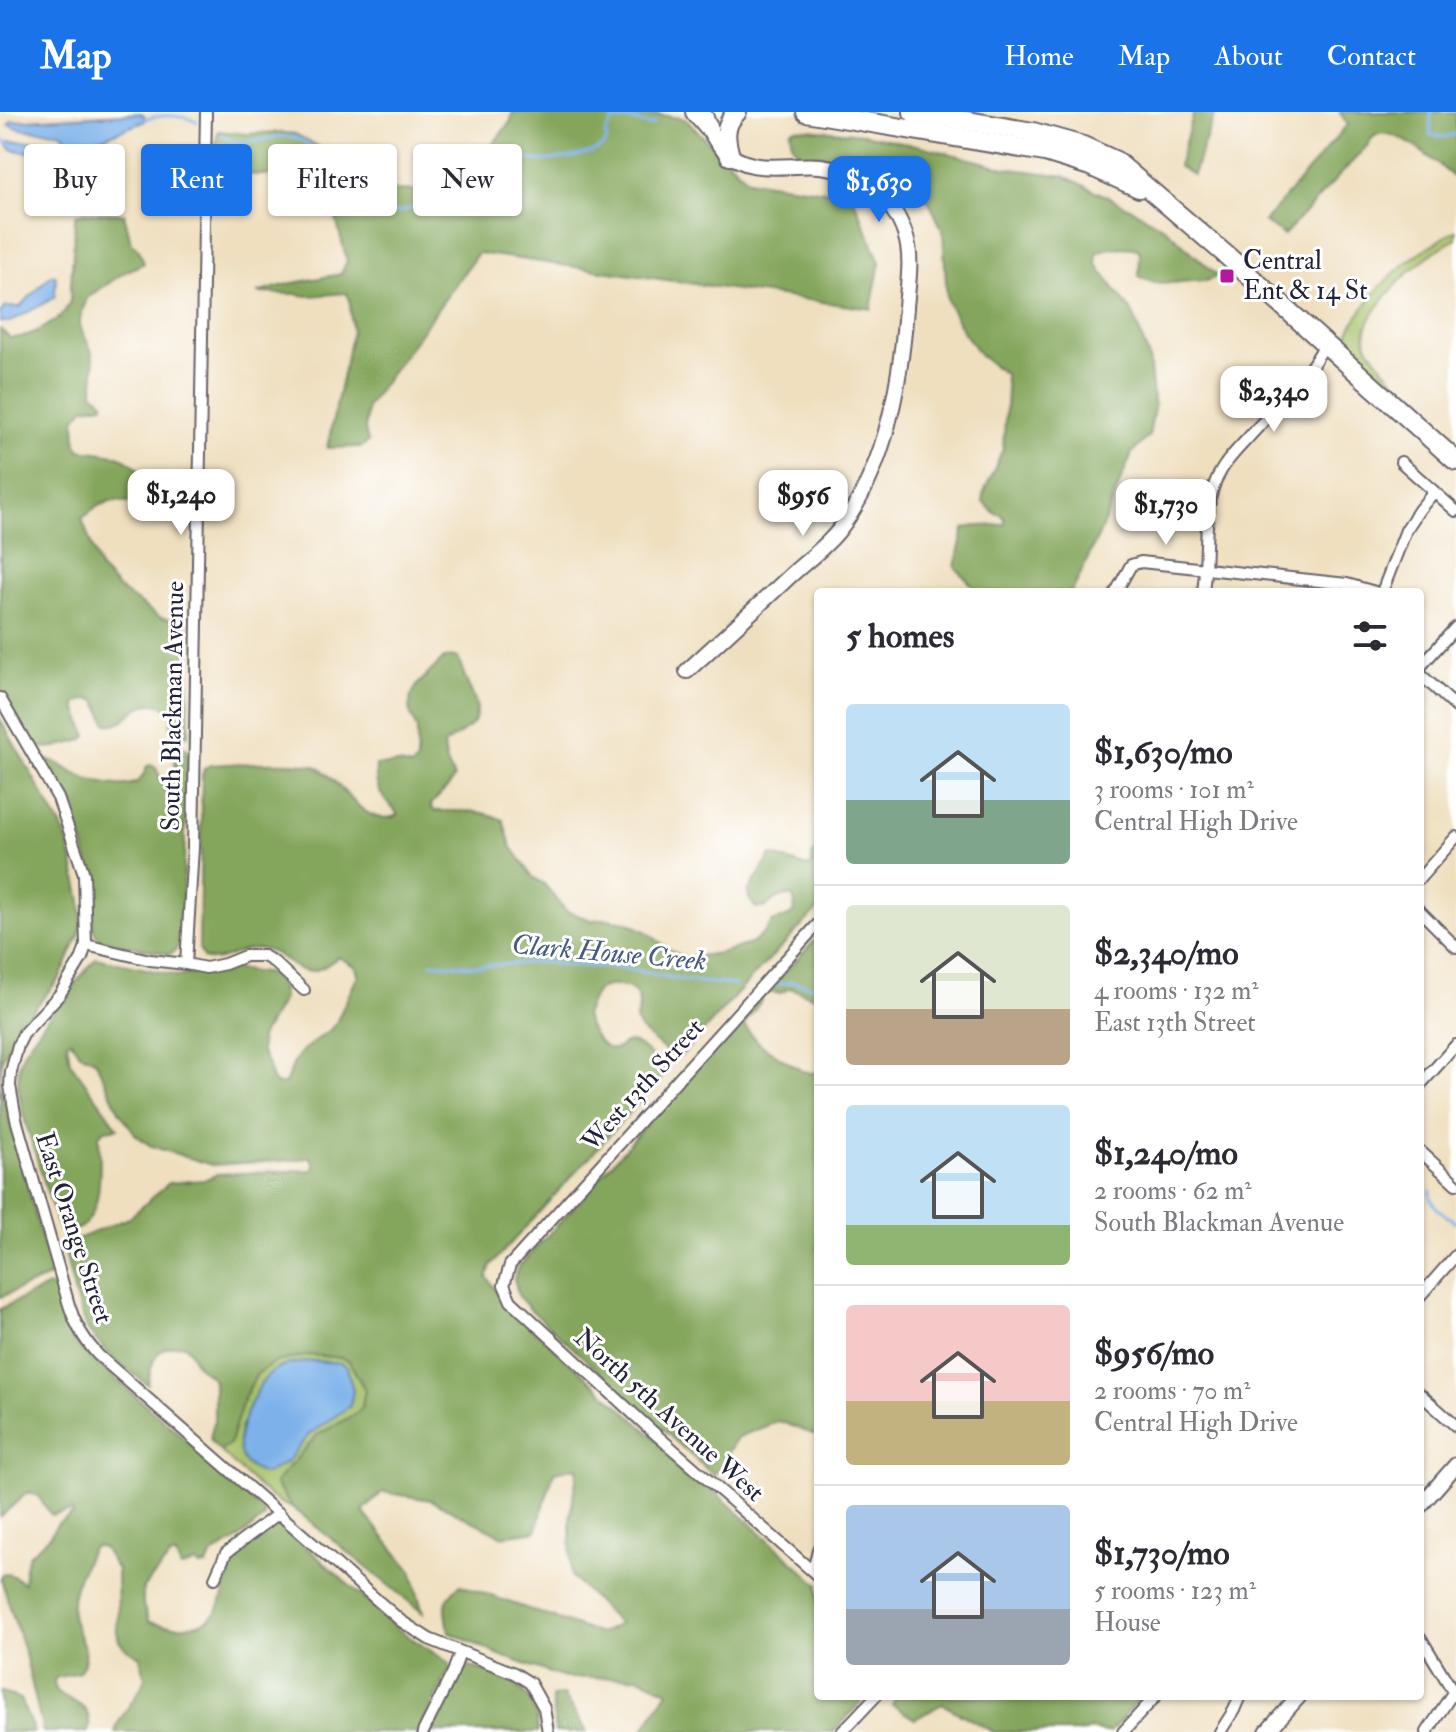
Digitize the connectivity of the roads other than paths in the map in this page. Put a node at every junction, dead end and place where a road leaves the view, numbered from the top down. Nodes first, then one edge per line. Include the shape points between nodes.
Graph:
1 (206, 112) edge
2 (695, 112) edge
3 (737, 112) edge
4 (806, 112) edge
5 (913, 112) edge
6 (707, 119) edge
7 (730, 156) junction
8 (1152, 193) junction
9 (1331, 349) junction
10 (1456, 461) edge
11 (1401, 462) dead end
12 (1434, 492) junction
13 (1456, 511) edge
14 (1206, 568) junction
15 (1118, 588) edge
16 (1204, 588) edge
17 (1361, 588) edge
18 (1384, 588) edge
19 (1456, 627) edge
20 (1424, 663) edge
21 (687, 671) dead end
22 (1424, 678) edge
23 (0, 698) edge
24 (1456, 707) edge
25 (1456, 837) edge
26 (1424, 873) edge
27 (1424, 915) edge
28 (814, 928) edge
29 (86, 945) junction
30 (1456, 947) edge
31 (186, 964) junction
32 (304, 990) dead end
33 (1456, 1045) edge
34 (1424, 1081) edge
35 (1424, 1155) edge
36 (1456, 1184) edge
37 (1456, 1255) edge
38 (505, 1279) joint
39 (1424, 1291) edge
40 (1424, 1398) edge
41 (1456, 1426) edge
42 (1456, 1465) edge
43 (1424, 1501) edge
44 (279, 1513) junction
45 (814, 1572) edge
46 (215, 1578) dead end
47 (1424, 1643) edge
48 (460, 1653) junction
49 (1455, 1690) edge
50 (872, 1700) edge
51 (1152, 1700) edge
52 (1238, 1700) edge
53 (1295, 1700) edge
54 (423, 1732) edge
55 (548, 1732) edge
56 (842, 1732) edge
57 (1123, 1732) edge
58 (1220, 1732) edge
59 (1267, 1732) edge
60 (1427, 1732) edge

1 - 31 street, South Blackman Avenue via 193,847
2 - 6 highway
3 - 7 highway via 726,130
4 - 8 highway via 1045,152
5 - 8 highway via 1083,146 1128,169
6 - 7 street via 714,138
7 - 21 street via 757,167 833,168 880,194 906,235 910,266 904,344 883,443 857,504 837,533
8 - 9 highway
9 - 10 highway
9 - 14 street via 1220,474 1209,503
11 - 12 street
12 - 13 street
12 - 18 street via 1406,530
14 - 15 street via 1141,562 1131,565
14 - 16 street
14 - 17 street
19 - 20 street
22 - 24 street
23 - 29 street, East Orange Street via 58,798 84,874
25 - 26 street
27 - 30 street
28 - 38 street, West 13th Street via 510,1265
29 - 31 street
29 - 44 street, East Orange Street via 60,994 24,1033 10,1086 72,1316 98,1355
31 - 32 street via 206,968 264,956
33 - 34 street
35 - 36 street
37 - 39 street
38 - 45 street, North 5th Avenue West via 511,1301
40 - 41 street
42 - 43 street
44 - 46 street via 226,1553
44 - 48 street, East Orange Street via 401,1621
47 - 49 street
48 - 54 street
48 - 55 street, East Orange Street via 530,1683 544,1708
49 - 60 street
50 - 56 street
51 - 57 street
52 - 58 street
53 - 59 street

